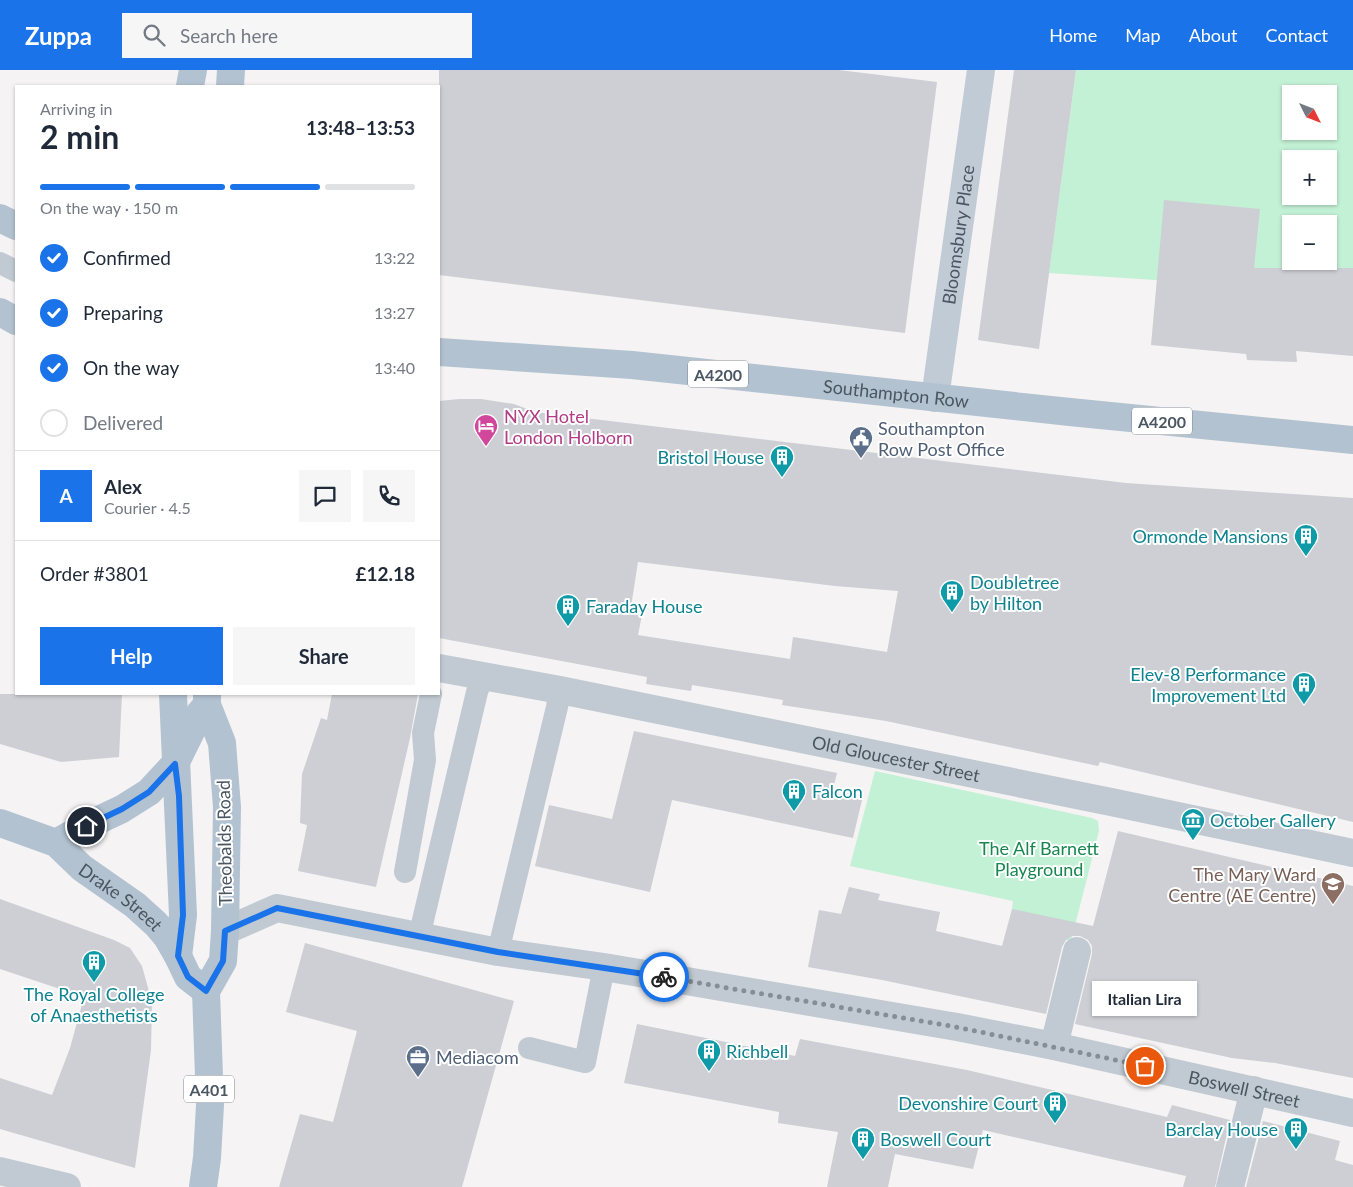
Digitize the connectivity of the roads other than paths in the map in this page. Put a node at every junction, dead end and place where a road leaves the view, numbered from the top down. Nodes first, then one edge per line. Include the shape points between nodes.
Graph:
1 (193, 70) edge
2 (231, 70) edge
3 (981, 70) edge
4 (190, 85) edge
5 (230, 85) edge
6 (0, 218) edge
7 (15, 226) edge
8 (0, 263) edge
9 (15, 270) edge
10 (0, 312) edge
11 (15, 320) edge
12 (440, 352) edge
13 (935, 398) junction
14 (1353, 440) edge
15 (440, 668) edge
16 (483, 676) junction
17 (560, 690) junction
18 (173, 695) edge
19 (431, 695) edge
20 (207, 700) edge
21 (175, 764) junction
22 (0, 823) edge
23 (56, 843) junction
24 (1353, 853) edge
25 (404, 872) dead end
26 (225, 931) junction
27 (419, 937) junction
28 (1077, 951) dead end
29 (498, 952) junction
30 (178, 956) junction
31 (604, 967) junction
32 (206, 991) junction
33 (1054, 1046) junction
34 (529, 1048) dead end
35 (1254, 1090) junction
36 (1353, 1113) edge
37 (0, 1170) edge
38 (67, 1187) edge
39 (203, 1187) edge
40 (1230, 1187) edge

1 - 4 main road
2 - 5 main road
3 - 13 street, Bloomsbury Place
6 - 7 main road
8 - 9 lane
10 - 11 main road
12 - 13 main road, Southampton Row / A4200 via 632,365
13 - 14 main road, Southampton Row / A4200
15 - 16 street, Old Gloucester Street
16 - 17 street, Old Gloucester Street
16 - 27 lane
17 - 24 street, Old Gloucester Street
17 - 29 lane
18 - 21 main road
19 - 25 lane via 423,733 425,760
20 - 21 main road
20 - 26 main road, Theobalds Road via 222,743 227,807
21 - 23 main road via 149,792
21 - 30 main road via 183,915
22 - 23 main road, Drake Street
23 - 30 main road, Drake Street via 82,868 156,924
26 - 27 street, Boswell Street via 277,908
26 - 32 main road, Theobalds Road via 223,961
27 - 29 street, Boswell Street
28 - 33 street
29 - 31 street, Boswell Street
30 - 32 main road via 188,977
31 - 33 street, Boswell Street
31 - 34 lane via 585,1062
32 - 39 main road, A401 via 210,1106
33 - 35 street, Boswell Street
35 - 36 street, Boswell Street
35 - 40 street
37 - 38 street

